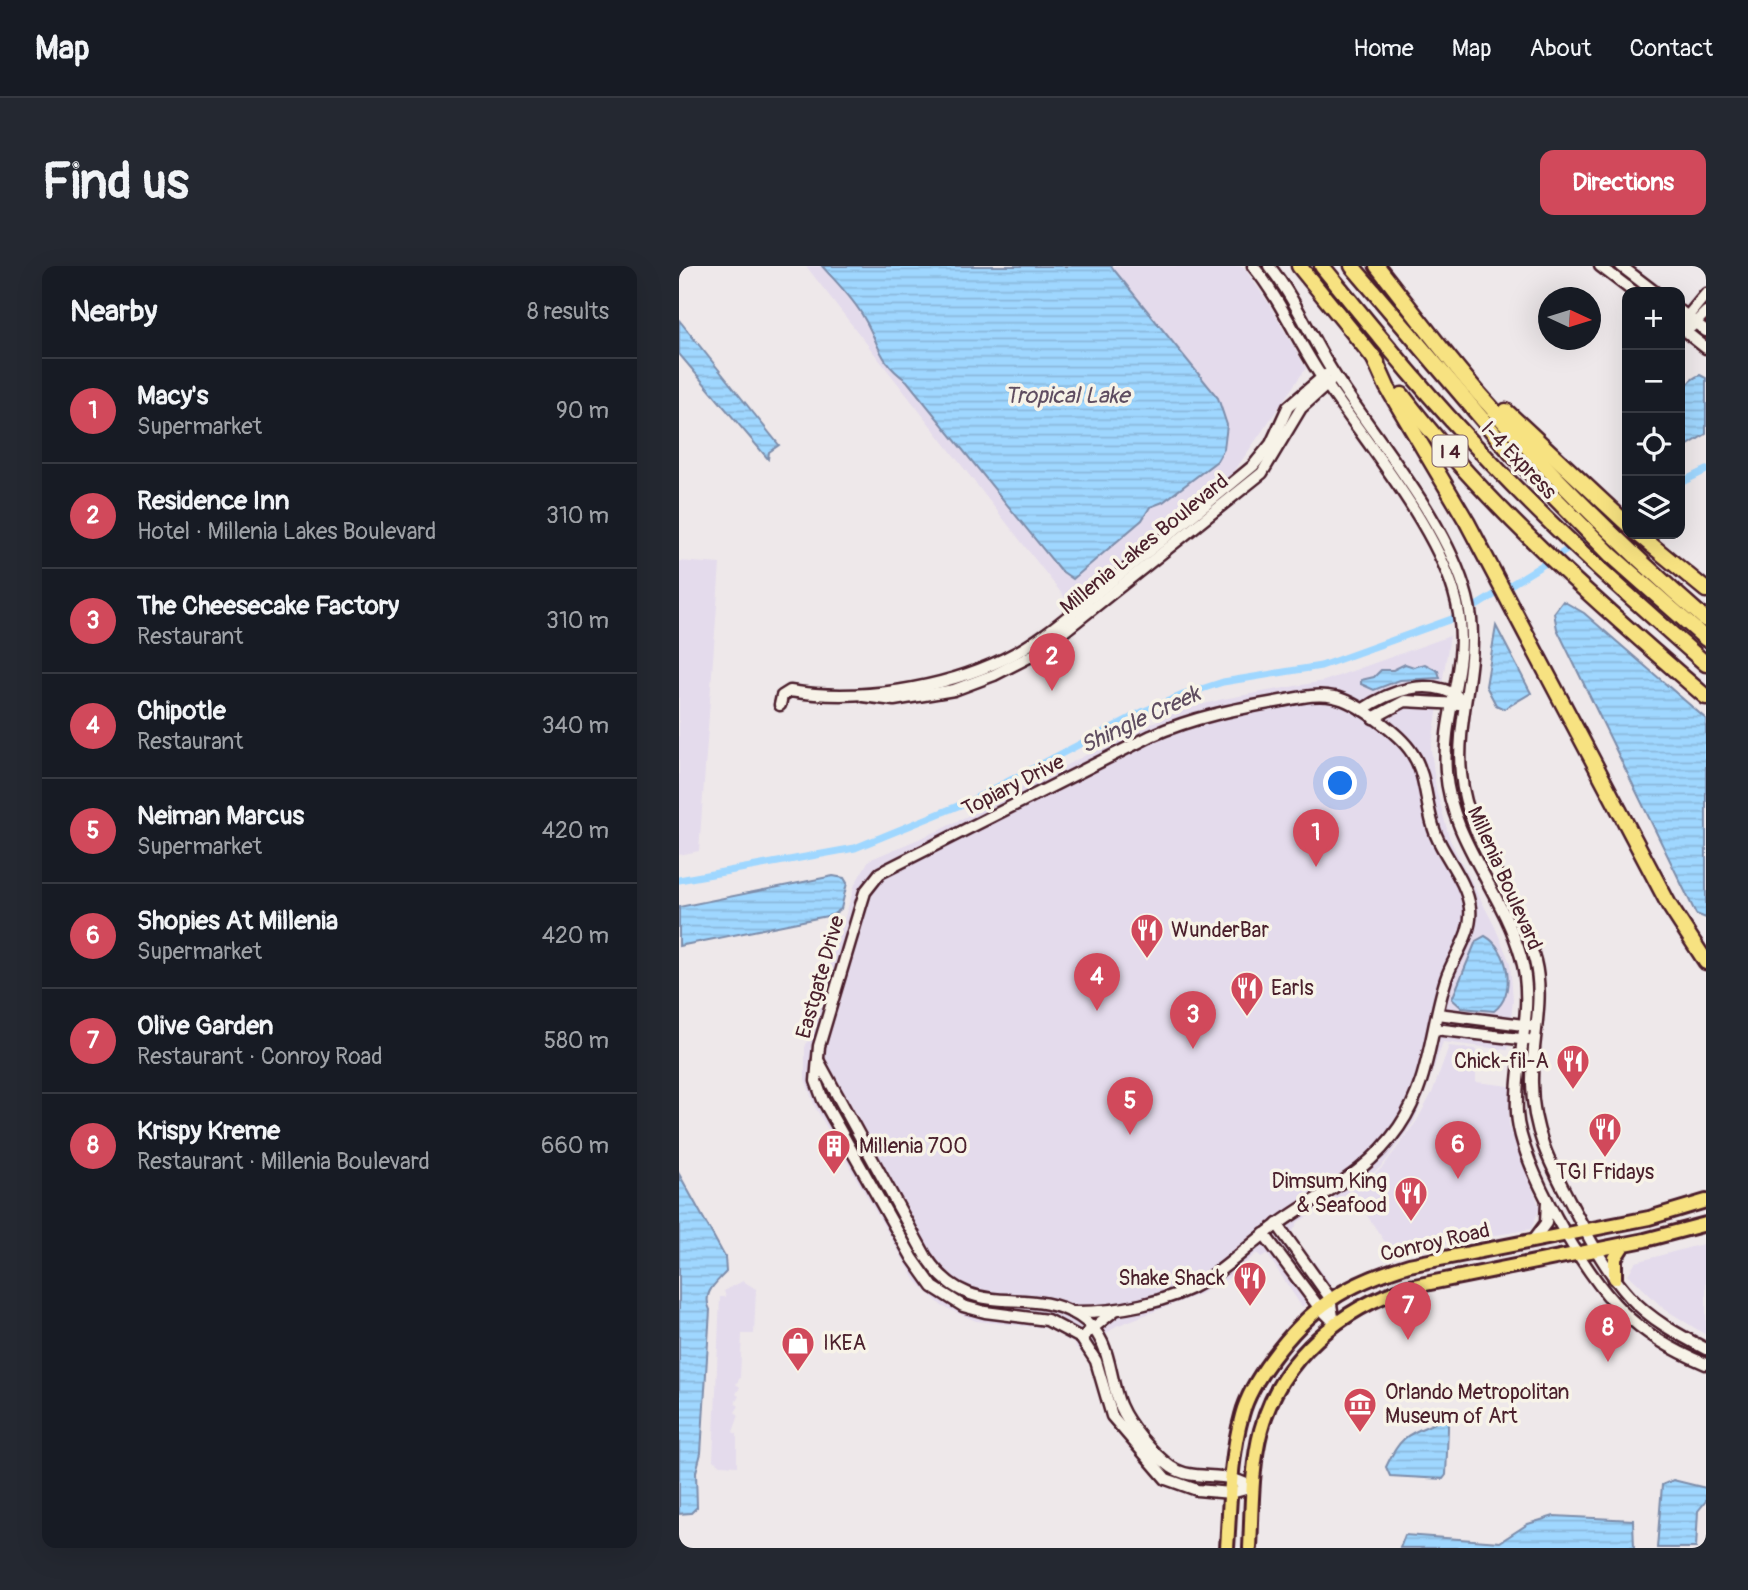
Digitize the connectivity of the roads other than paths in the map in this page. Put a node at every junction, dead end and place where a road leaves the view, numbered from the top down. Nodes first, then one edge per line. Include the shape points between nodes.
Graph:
1 (1253, 266) edge
2 (1269, 266) edge
3 (1299, 266) edge
4 (1322, 266) edge
5 (1352, 266) edge
6 (1377, 266) edge
7 (1600, 266) edge
8 (1621, 266) edge
9 (1627, 287) edge
10 (1648, 287) edge
11 (1706, 294) edge
12 (1685, 312) edge
13 (1706, 312) edge
14 (1685, 316) edge
15 (1696, 324) junction
16 (1685, 328) edge
17 (1685, 331) edge
18 (1706, 331) edge
19 (1706, 348) edge
20 (1373, 356) junction
21 (1334, 374) junction
22 (1324, 381) junction
23 (1479, 394) junction
24 (1622, 520) edge
25 (1645, 539) edge
26 (1706, 590) edge
27 (1706, 620) edge
28 (1706, 639) edge
29 (1706, 664) edge
30 (1706, 697) edge
31 (1454, 700) junction
32 (1466, 702) junction
33 (781, 705) dead end
34 (1393, 706) junction
35 (1362, 710) junction
36 (1373, 719) junction
37 (1399, 738) junction
38 (860, 905) joint
39 (1706, 962) edge
40 (1438, 1014) junction
41 (1525, 1026) junction
42 (1536, 1027) junction
43 (1435, 1030) junction
44 (1523, 1040) junction
45 (1535, 1041) junction
46 (817, 1060) junction
47 (1547, 1197) junction
48 (1706, 1201) edge
49 (1277, 1224) junction
50 (1706, 1224) edge
51 (1584, 1229) junction
52 (1567, 1233) junction
53 (1264, 1234) junction
54 (1534, 1238) junction
55 (1623, 1244) junction
56 (1595, 1249) junction
57 (1579, 1252) junction
58 (1615, 1278) junction
59 (1330, 1298) junction
60 (1318, 1306) junction
61 (1124, 1307) junction
62 (1071, 1312) junction
63 (1335, 1323) junction
64 (1092, 1327) junction
65 (1081, 1338) junction
66 (1706, 1349) edge
67 (1706, 1364) edge
68 (1232, 1478) junction
69 (1253, 1487) junction
70 (1231, 1493) junction
71 (1227, 1548) edge
72 (1250, 1548) edge

1 - 22 street, Millenia Boulevard
2 - 21 street, Millenia Boulevard
3 - 20 highway, I 4
4 - 29 highway, I-4 Express via 1428,395 1551,524
5 - 28 highway, I-4 Express via 1475,413 1569,513
6 - 23 highway
7 - 9 street
8 - 10 street
11 - 12 street
13 - 15 street
14 - 15 street
15 - 16 street
15 - 18 street
17 - 19 street
20 - 30 highway, I 4 via 1447,447 1535,540
20 - 39 highway via 1669,905
21 - 22 street, Millenia Lakes Boulevard
21 - 32 street, Millenia Boulevard via 1424,509 1458,572 1472,624
22 - 31 street, Millenia Boulevard via 1418,521 1447,575 1461,628 1461,667
22 - 33 street, Millenia Lakes Boulevard via 1301,408 1259,477 1037,653 954,690 894,699 790,691 782,696
23 - 24 highway via 1500,405
23 - 27 highway via 1591,512
25 - 26 highway
31 - 32 street
31 - 34 street via 1413,700
31 - 35 street via 1432,689 1405,688
31 - 41 street, Millenia Boulevard via 1446,745 1449,793 1462,832 1515,938 1525,979
32 - 42 street, Millenia Boulevard via 1459,753 1464,793 1472,821 1529,940 1538,979
34 - 36 street
34 - 37 street, Topiary Drive via 1389,718
35 - 36 street, Topiary Drive
35 - 38 street, Topiary Drive via 1343,699 1311,696 1227,710 1169,728 962,834 889,866 872,881
36 - 37 street, Topiary Drive
37 - 40 street, Topiary Drive via 1417,762 1436,835 1464,889 1470,911 1467,933 1447,977
38 - 46 street, Eastgate Drive
40 - 41 street
40 - 43 street, Topiary Drive
41 - 42 street
41 - 44 street, Millenia Boulevard
42 - 45 street, Millenia Boulevard
43 - 44 street
43 - 49 street, Topiary Drive via 1422,1082 1389,1142 1356,1175
44 - 45 street
44 - 47 street, Millenia Boulevard via 1517,1113 1523,1146
45 - 51 street, Millenia Boulevard via 1532,1081 1538,1134
46 - 62 street, Eastgate Drive via 939,1275 980,1298 1045,1304
46 - 65 street, Eastgate Drive via 816,1081 823,1100 926,1279 963,1306 1047,1320
47 - 52 street, Millenia Boulevard
47 - 54 street via 1545,1223
48 - 51 main road, Conroy Road via 1676,1212
49 - 53 street, Topiary Drive
49 - 59 street
50 - 55 main road, Conroy Road
51 - 52 main road, Conroy Road
51 - 56 street, Millenia Boulevard
52 - 54 main road, Conroy Road
52 - 57 street, Millenia Boulevard
53 - 60 street
53 - 61 street, Topiary Drive via 1205,1281 1167,1297
54 - 59 main road, Conroy Road via 1409,1265
55 - 56 main road, Conroy Road
55 - 58 main road via 1615,1258
56 - 57 main road, Conroy Road
56 - 58 street, Millenia Boulevard
57 - 63 main road, Conroy Road via 1410,1287 1381,1296
57 - 67 street, Millenia Boulevard via 1600,1285 1638,1326
58 - 66 street, Millenia Boulevard via 1648,1314
59 - 60 main road, Conroy Road
59 - 63 street
60 - 63 street
60 - 68 main road, Conroy Road via 1284,1342 1250,1395 1242,1414
61 - 62 street
61 - 64 street
62 - 64 street, Eastgate Drive
63 - 69 main road, Conroy Road via 1300,1357 1271,1405 1258,1446
64 - 65 street
64 - 68 street, Eastgate Drive via 1109,1356 1121,1406 1165,1462 1190,1475
65 - 70 street via 1096,1361 1112,1416 1155,1469 1188,1488
68 - 69 street, Eastgate Drive
68 - 70 main road, Conroy Road
69 - 70 street
69 - 72 main road, Conroy Road
70 - 71 main road, Conroy Road

